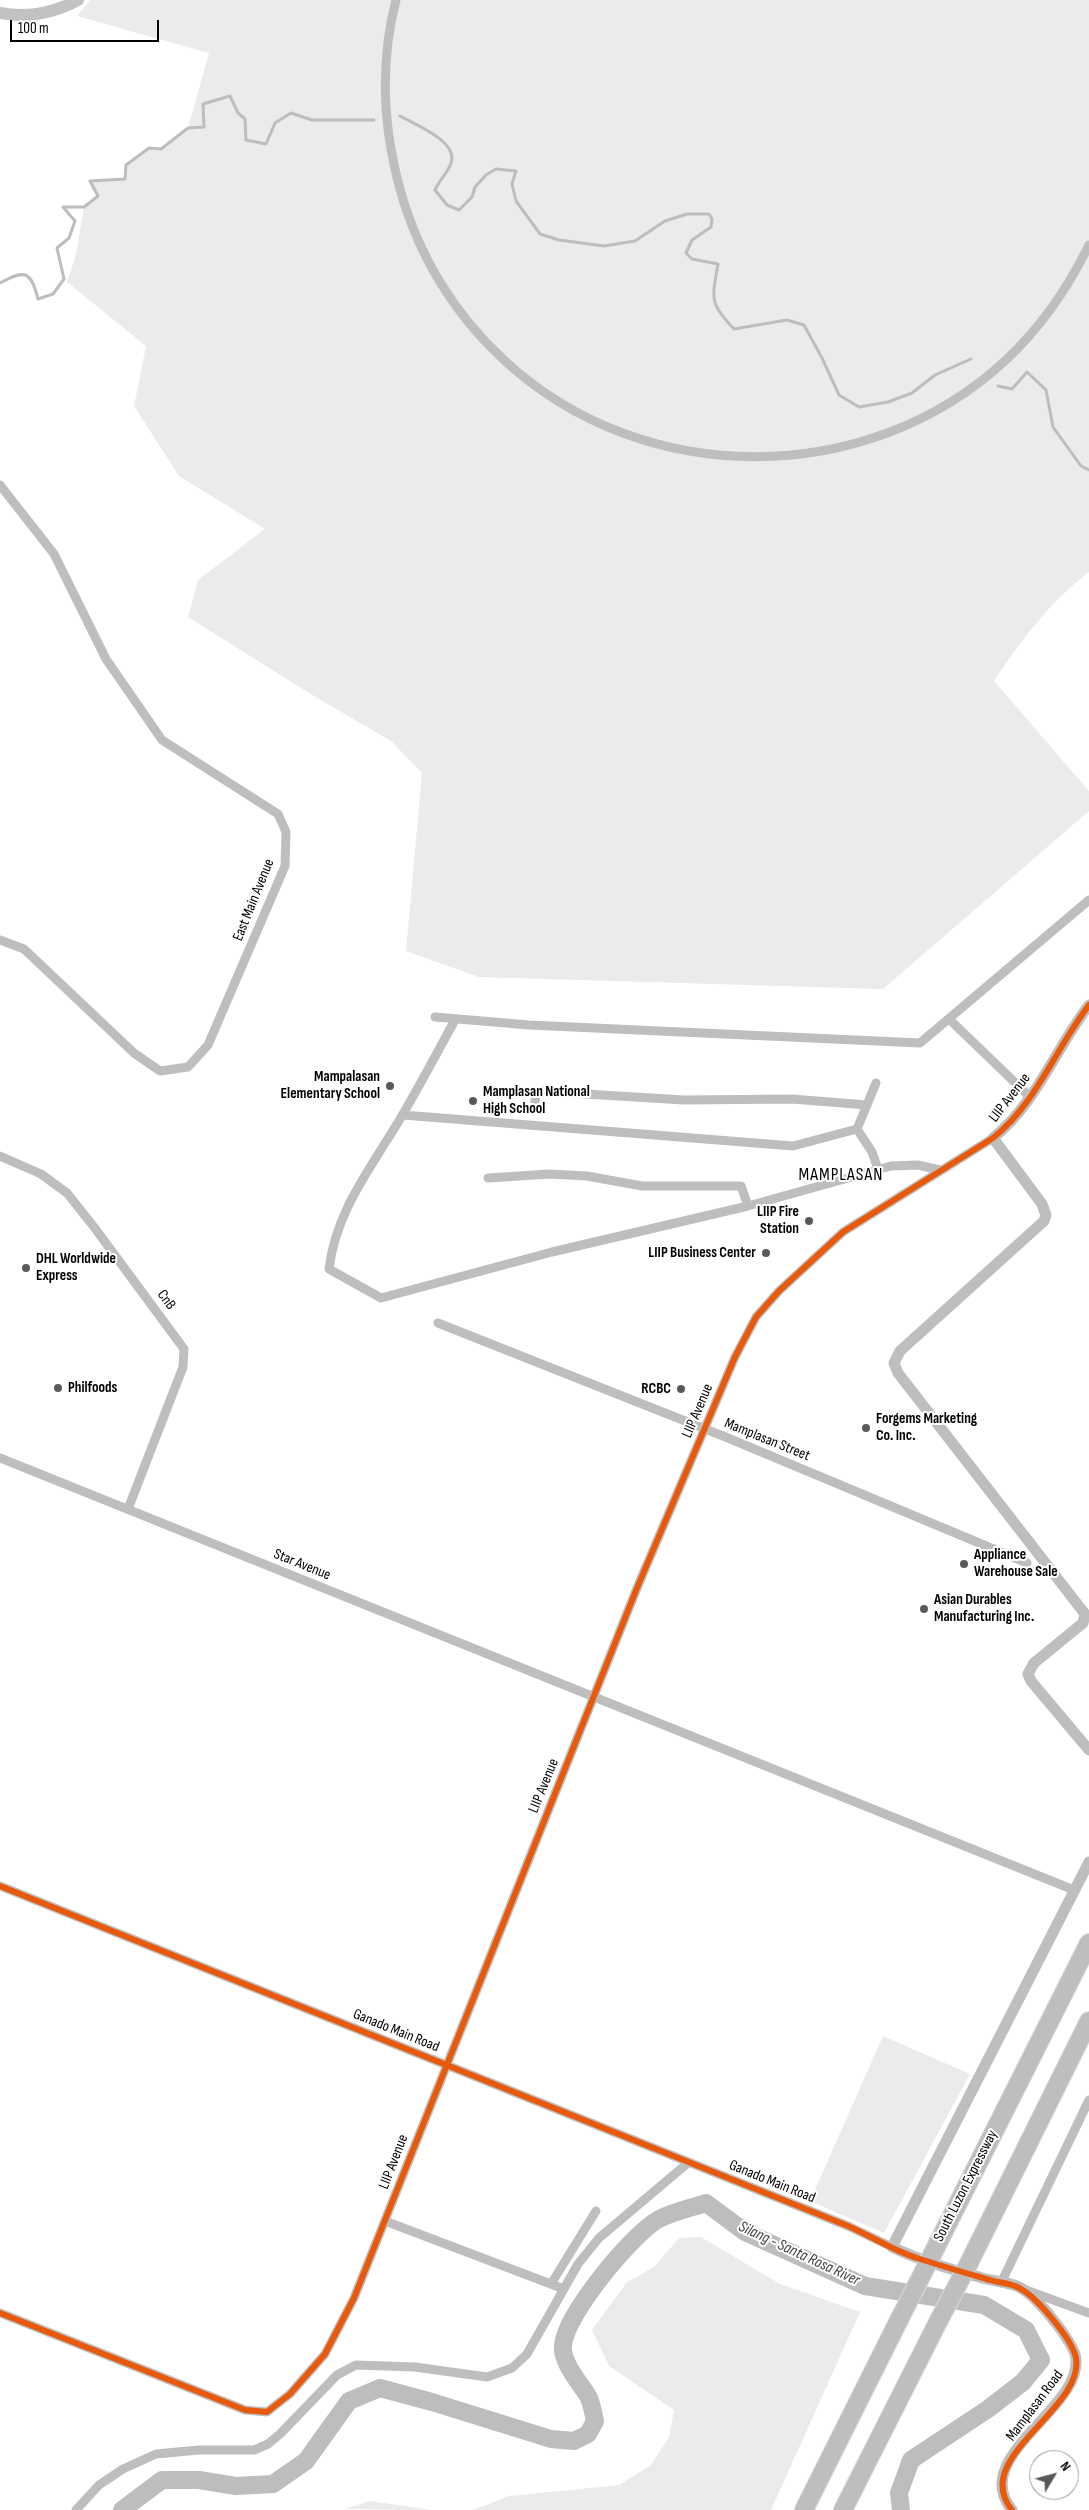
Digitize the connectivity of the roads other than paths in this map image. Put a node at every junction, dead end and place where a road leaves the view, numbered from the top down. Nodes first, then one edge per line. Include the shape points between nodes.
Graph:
1 (78, 0) edge
2 (396, 0) edge
3 (0, 13) edge
4 (1089, 245) edge
5 (0, 485) edge
6 (1089, 900) edge
7 (0, 940) edge
8 (1089, 1005) edge
9 (435, 1017) dead end
10 (949, 1019) junction
11 (455, 1020) junction
12 (876, 1083) dead end
13 (1030, 1097) junction
14 (535, 1102) dead end
15 (867, 1105) junction
16 (403, 1115) junction
17 (857, 1129) junction
18 (993, 1138) junction
19 (0, 1156) edge
20 (878, 1169) junction
21 (940, 1170) junction
22 (488, 1178) dead end
23 (748, 1206) junction
24 (438, 1323) dead end
25 (704, 1429) junction
26 (1, 1462) edge
27 (128, 1509) junction
28 (1027, 1563) dead end
29 (593, 1696) junction
30 (1089, 1750) edge
31 (1089, 1862) edge
32 (0, 1886) edge
33 (1074, 1890) junction
34 (1089, 1943) edge
35 (1089, 2021) edge
36 (446, 2065) junction
37 (1089, 2100) edge
38 (689, 2162) junction
39 (596, 2211) dead end
40 (385, 2221) junction
41 (892, 2246) junction
42 (1001, 2283) junction
43 (551, 2284) junction
44 (1019, 2288) junction
45 (564, 2289) junction
46 (1089, 2312) edge
47 (0, 2313) edge
48 (76, 2510) edge
49 (804, 2510) edge
50 (843, 2510) edge
51 (1012, 2510) edge

1 - 3 main road via 35,14
2 - 4 street via 385,77 389,139 403,200 440,284 474,330 514,370 585,418 638,439 692,453 777,458 833,450 896,430 962,395 1006,359 1061,295
5 - 7 street, East Main Avenue via 54,554 106,659 162,740 278,814 286,832 285,866 208,1045 188,1067 160,1071 134,1053 24,948
6 - 10 street
8 - 13 street, LIIP Avenue
9 - 11 street
10 - 11 street via 920,1043
10 - 13 street
11 - 16 street
12 - 15 street
13 - 18 street, LIIP Avenue via 1010,1123
14 - 15 street via 536,1091 684,1100 792,1099
15 - 17 street
16 - 17 street via 794,1146
16 - 23 street via 353,1193 330,1255 329,1269 381,1298 552,1252
17 - 20 street via 872,1152
18 - 21 street, LIIP Avenue
18 - 30 street via 1042,1204 1046,1215 1044,1222 900,1351 895,1358 895,1368 1085,1614 1083,1623 1034,1663 1028,1674 1030,1681
19 - 27 street, CnB via 41,1174 66,1193 184,1349 182,1367
20 - 21 street via 918,1165
20 - 23 street
21 - 25 street, LIIP Avenue via 843,1232 779,1291 756,1317
22 - 23 street via 549,1174 587,1176 642,1186 741,1186
24 - 25 street, Mamplasan Street
25 - 28 street, Mamplasan Street
25 - 29 street, LIIP Avenue
26 - 27 street, Star Avenue
27 - 29 street, Star Avenue
29 - 33 street, Star Avenue
29 - 36 street, LIIP Avenue
31 - 33 street
32 - 36 street, Ganado Main Road
33 - 41 street
34 - 49 highway, South Luzon Expressway, bridge
35 - 50 highway, bridge
36 - 38 street, Ganado Main Road
36 - 40 street, LIIP Avenue
37 - 42 street
38 - 41 street, Ganado Main Road
38 - 45 street via 599,2238 578,2264
39 - 43 street
40 - 43 street
40 - 47 street, LIIP Avenue via 354,2298 325,2354 290,2394 266,2412 244,2410
41 - 42 street, Mamplasan Road via 914,2257
42 - 44 street, Mamplasan Road
43 - 45 street
44 - 46 street
44 - 51 street, Mamplasan Road via 1036,2301 1070,2343 1077,2368 1066,2392 1012,2457 1003,2490 1006,2503
45 - 48 street via 527,2354 512,2368 487,2377 415,2367 356,2365 337,2375 280,2434 261,2447 254,2450 156,2454 123,2469 100,2485

